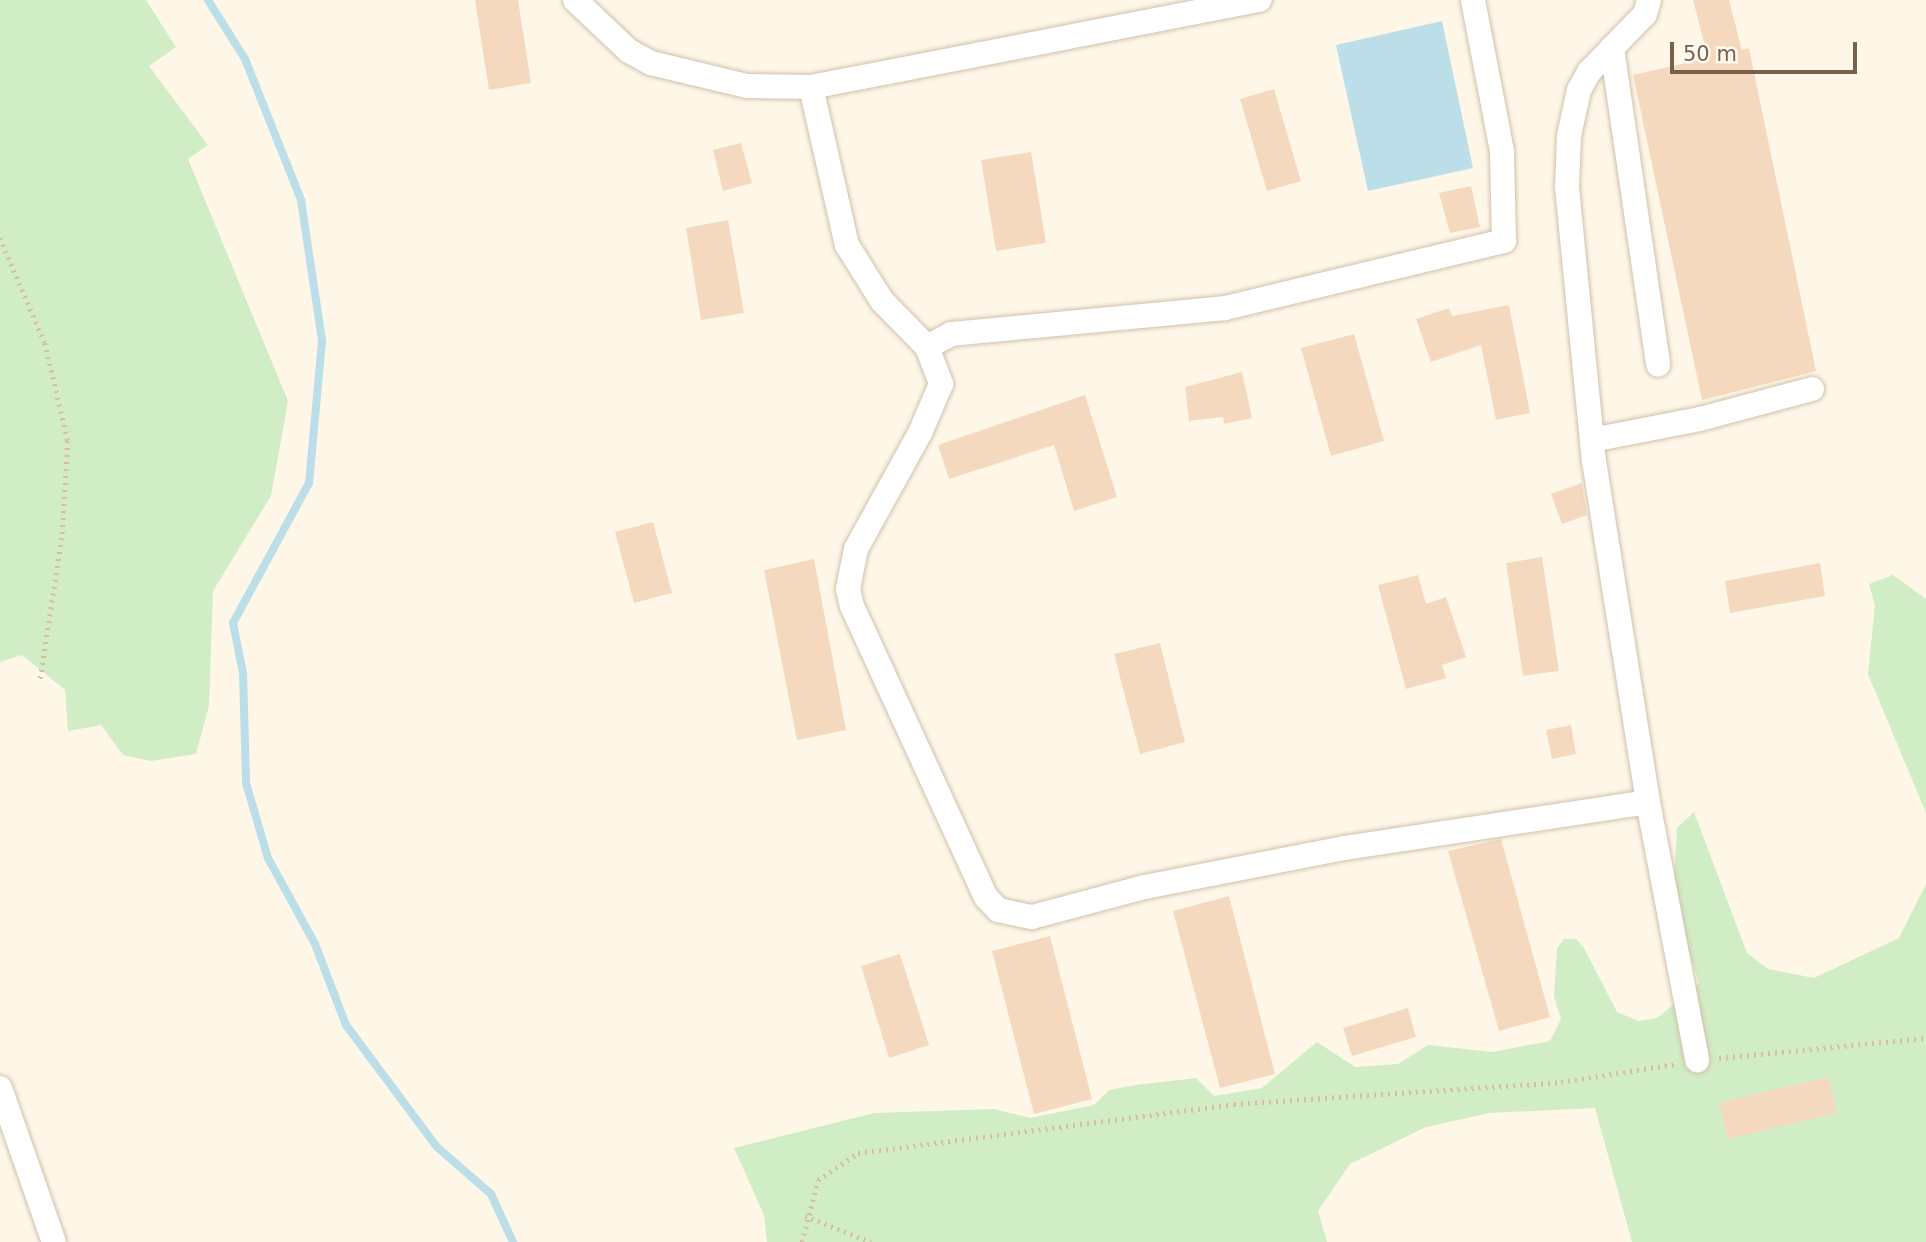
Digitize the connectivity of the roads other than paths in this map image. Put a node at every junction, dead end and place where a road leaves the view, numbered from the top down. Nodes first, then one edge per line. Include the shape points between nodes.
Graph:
1 (575, 0) edge
2 (1260, 0) edge
3 (1473, 0) edge
4 (1649, 0) edge
5 (1612, 48) junction
6 (811, 87) junction
7 (927, 347) junction
8 (1658, 365) dead end
9 (1812, 389) dead end
10 (1592, 440) junction
11 (1648, 802) junction
12 (1698, 1060) road end
13 (0, 1088) edge
14 (54, 1242) edge

1 - 6 street via 629,51 651,63 747,86
2 - 6 street
3 - 7 street via 1502,151 1504,242 1225,308 951,334
4 - 5 street via 1645,14
5 - 8 street
5 - 10 street via 1579,90 1567,160
6 - 7 street via 847,245 882,300
7 - 11 street via 939,369 937,396 856,549 848,589 859,623 986,897 998,910 1032,917 1145,887 1344,848
9 - 10 street via 1700,419
10 - 11 street
11 - 12 street
13 - 14 street

